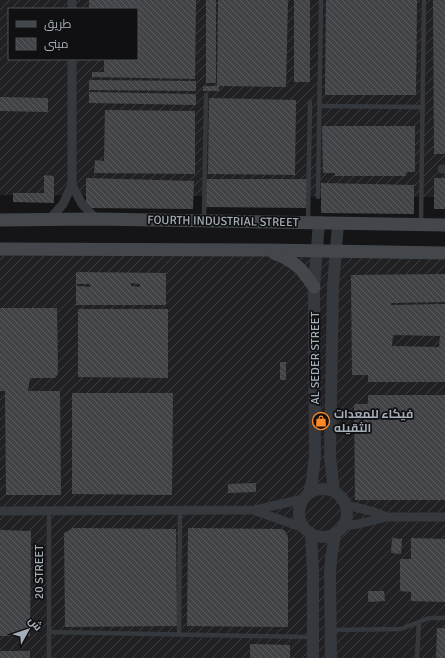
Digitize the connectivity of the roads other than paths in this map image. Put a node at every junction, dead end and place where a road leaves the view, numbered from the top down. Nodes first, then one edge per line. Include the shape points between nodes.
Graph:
1 (321, 0) edge
2 (424, 0) edge
3 (72, 60) edge
4 (206, 95) dead end
5 (310, 102) dead end
6 (320, 106) junction
7 (422, 107) junction
8 (72, 185) junction
9 (318, 197) dead end
10 (96, 219) junction
11 (0, 220) edge
12 (49, 220) junction
13 (204, 220) junction
14 (313, 222) junction
15 (338, 222) junction
16 (421, 224) junction
17 (445, 225) edge
18 (0, 249) edge
19 (267, 250) junction
20 (317, 251) junction
21 (336, 251) junction
22 (445, 253) edge
23 (314, 287) junction
24 (334, 491) junction
25 (306, 496) junction
26 (346, 505) junction
27 (254, 510) junction
28 (0, 511) edge
29 (50, 511) junction
30 (180, 511) junction
31 (387, 517) junction
32 (445, 517) edge
33 (339, 530) junction
34 (307, 531) junction
35 (445, 618) edge
36 (419, 622) junction
37 (331, 630) junction
38 (49, 632) junction
39 (180, 634) junction
40 (313, 637) junction
41 (49, 658) edge
42 (313, 658) edge
43 (331, 658) edge
44 (417, 658) edge

1 - 6 lane
2 - 7 lane
3 - 8 street
4 - 13 lane
5 - 14 lane
6 - 7 lane
6 - 9 lane
7 - 16 lane
8 - 10 street via 82,204
8 - 12 street via 63,204
10 - 12 main road, FOURTH INDUSTRIAL STREET
10 - 13 main road, FOURTH INDUSTRIAL STREET
11 - 12 main road, FOURTH INDUSTRIAL STREET
13 - 14 main road, FOURTH INDUSTRIAL STREET
14 - 15 main road, FOURTH INDUSTRIAL STREET
14 - 20 street, AL SEDER STREET
15 - 16 main road, FOURTH INDUSTRIAL STREET
15 - 21 street, AL SEDER STREET
16 - 17 main road, FOURTH INDUSTRIAL STREET
18 - 19 main road
19 - 20 main road
19 - 23 main road via 295,263
20 - 21 main road
20 - 23 street, AL SEDER STREET
21 - 22 main road
21 - 24 street, AL SEDER STREET via 330,456
23 - 25 street, AL SEDER STREET via 315,456 312,482
24 - 25 street via 321,488
24 - 26 street
25 - 27 street
25 - 34 street via 299,508 299,519
26 - 31 street
26 - 33 street via 346,520
27 - 30 street
27 - 34 street
28 - 29 street
29 - 30 street
29 - 38 lane, 20 STREET
30 - 39 lane
31 - 32 street
31 - 33 street
33 - 34 street via 327,537 318,537
33 - 37 street via 331,560
34 - 40 street via 313,559
35 - 36 lane via 429,618
36 - 37 lane via 401,629
36 - 44 lane
37 - 43 street
38 - 39 lane
38 - 41 lane, 20 STREET
39 - 40 lane
40 - 42 street

